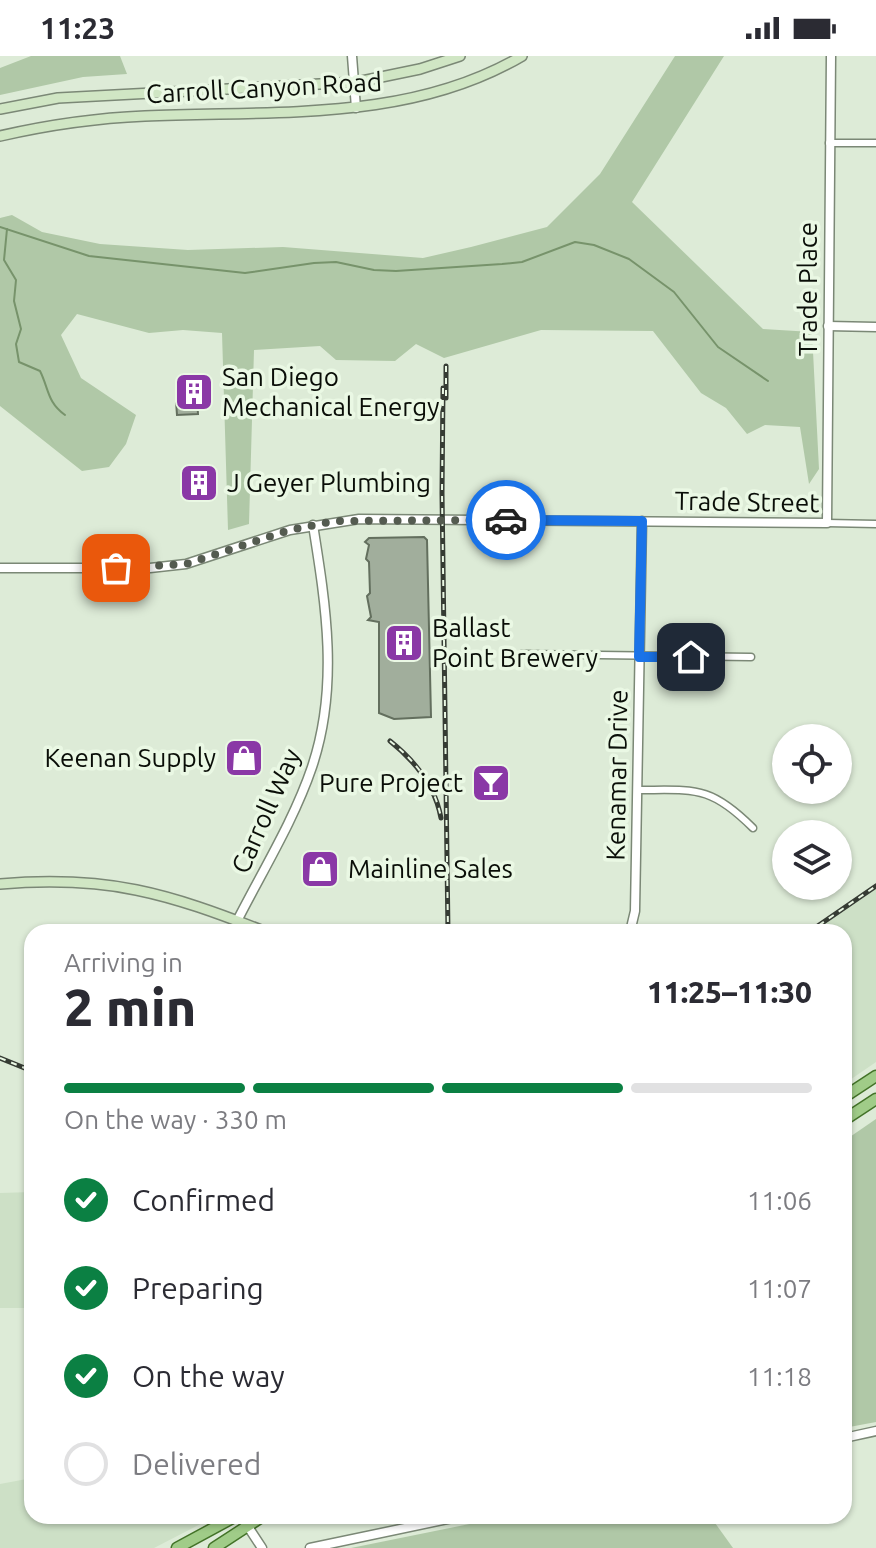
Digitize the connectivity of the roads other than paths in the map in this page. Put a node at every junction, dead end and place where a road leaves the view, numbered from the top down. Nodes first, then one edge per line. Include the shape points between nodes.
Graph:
1 (352, 56) edge
2 (460, 56) edge
3 (522, 56) edge
4 (831, 56) edge
5 (357, 82) junction
6 (356, 108) junction
7 (0, 109) edge
8 (0, 136) edge
9 (829, 143) junction
10 (876, 143) edge
11 (828, 326) junction
12 (876, 327) edge
13 (642, 521) junction
14 (827, 523) junction
15 (876, 524) edge
16 (313, 525) junction
17 (0, 568) edge
18 (522, 654) dead end
19 (639, 657) junction
20 (751, 657) dead end
21 (638, 790) junction
22 (753, 828) dead end
23 (0, 884) edge
24 (237, 921) junction
25 (245, 924) edge
26 (632, 924) edge
27 (876, 1076) edge
28 (852, 1092) edge
29 (876, 1099) edge
30 (852, 1115) edge
31 (876, 1431) edge
32 (852, 1436) edge
33 (223, 1524) edge
34 (245, 1524) edge
35 (251, 1524) edge
36 (424, 1524) edge
37 (247, 1527) junction
38 (177, 1548) edge
39 (214, 1548) edge
40 (262, 1548) edge
41 (310, 1548) edge

1 - 5 street
2 - 5 main road, Carroll Canyon Road
3 - 6 main road, Carroll Canyon Road via 442,92
4 - 9 street, Trade Place
5 - 6 street
5 - 7 main road, Carroll Canyon Road via 58,98
6 - 8 main road, Carroll Canyon Road via 126,118
9 - 10 street
9 - 11 street, Trade Place
11 - 12 street
11 - 14 street, Trade Place
13 - 14 street, Trade Street
13 - 16 street, Trade Street via 359,519
13 - 19 street, Kenamar Drive
14 - 15 street, Trade Street
16 - 17 street, Trade Street via 186,564
16 - 24 street, Carroll Way via 328,619 323,723 301,796
18 - 19 street
19 - 20 street
19 - 21 street, Kenamar Drive
21 - 22 street via 714,795
21 - 26 street, Kenamar Drive
23 - 24 main road via 99,882 181,899
24 - 25 main road
27 - 28 main road
29 - 30 main road
31 - 32 street
33 - 38 main road
34 - 37 street
35 - 37 main road
36 - 41 street
37 - 39 main road
37 - 40 street

